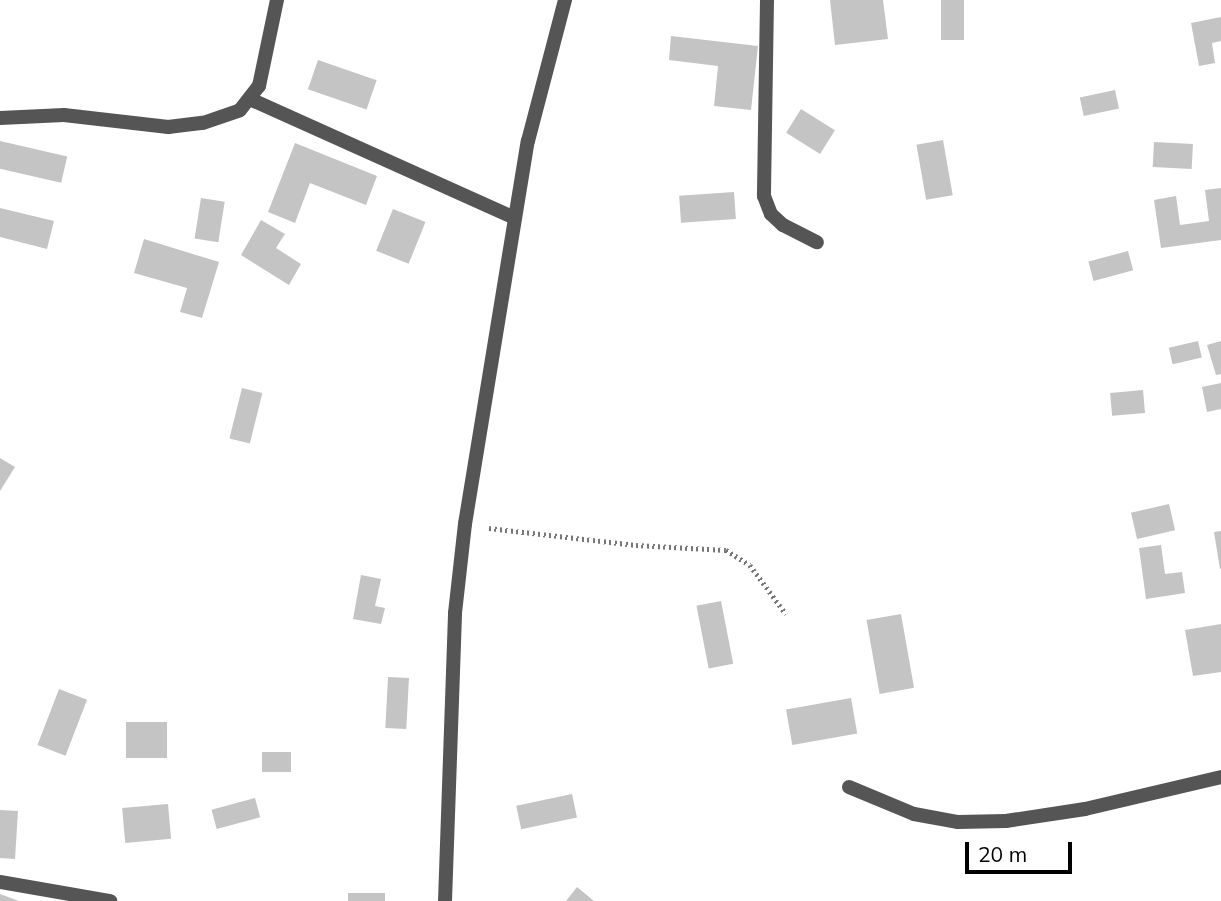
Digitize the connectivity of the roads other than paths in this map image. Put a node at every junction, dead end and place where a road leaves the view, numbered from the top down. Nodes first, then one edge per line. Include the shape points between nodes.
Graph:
1 (277, 0) edge
2 (565, 0) edge
3 (767, 0) edge
4 (252, 100) junction
5 (0, 118) edge
6 (515, 218) junction
7 (817, 242) dead end
8 (1221, 777) edge
9 (849, 787) dead end
10 (0, 882) edge
11 (110, 901) edge
12 (444, 901) edge

1 - 4 street
2 - 6 street via 528,141
3 - 7 street via 764,196 771,214 783,225
4 - 5 street via 240,110 188,125 64,115
4 - 6 street
6 - 12 street via 465,524 454,626
8 - 9 street via 1085,809 1006,821 958,822 914,814
10 - 11 street

